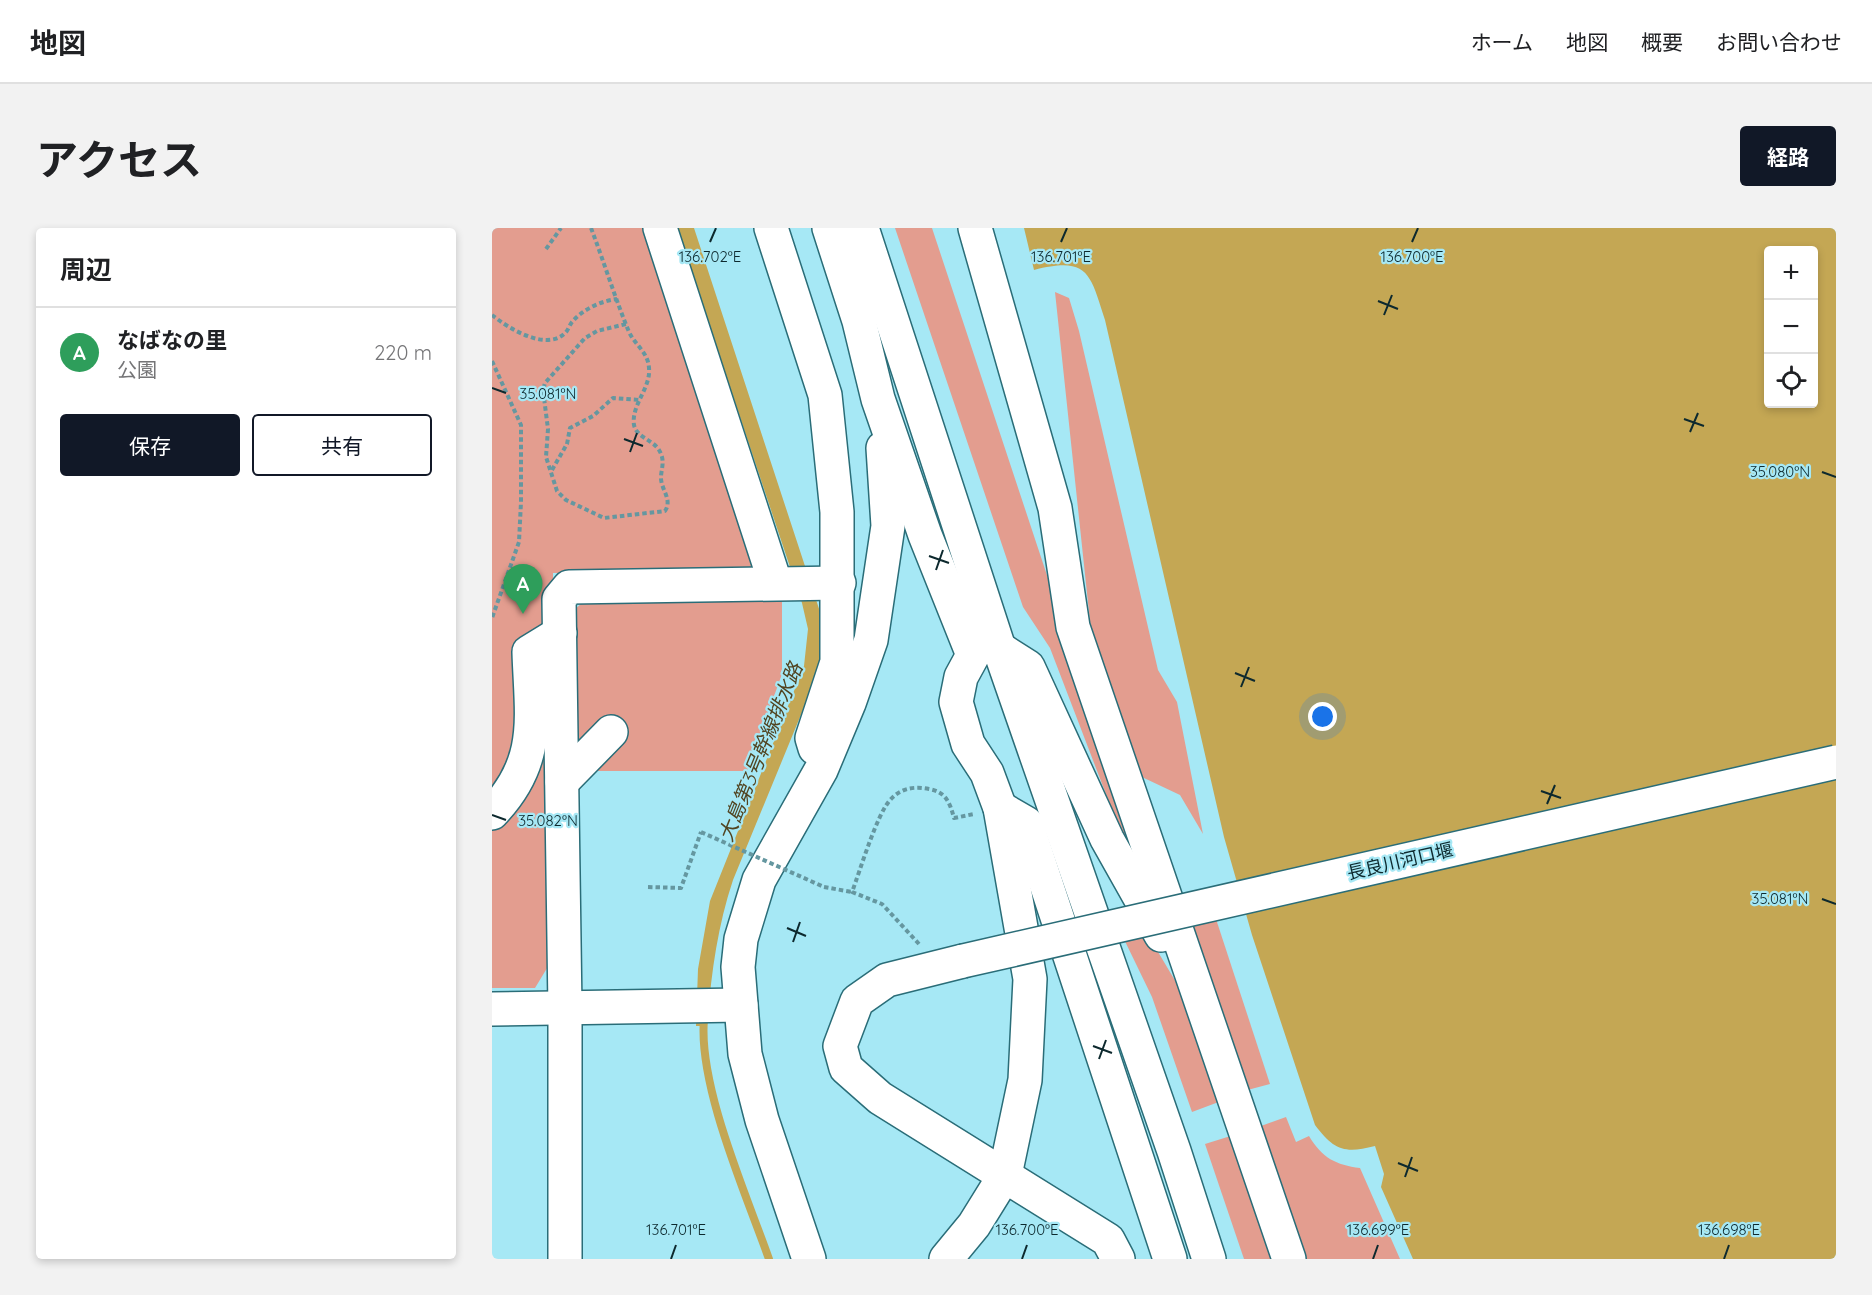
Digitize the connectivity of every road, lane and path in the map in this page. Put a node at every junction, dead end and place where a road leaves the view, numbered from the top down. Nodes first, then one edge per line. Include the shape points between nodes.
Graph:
1 (561, 228) edge
2 (591, 228) edge
3 (660, 228) edge
4 (771, 228) edge
5 (829, 228) edge
6 (861, 228) edge
7 (975, 228) edge
8 (546, 249) dead end
9 (617, 298) junction
10 (492, 315) edge
11 (626, 324) junction
12 (492, 361) edge
13 (878, 399) junction
14 (640, 400) junction
15 (552, 470) junction
16 (805, 582) junction
17 (492, 618) edge
18 (560, 633) junction
19 (986, 651) junction
20 (610, 732) dead end
21 (1836, 762) edge
22 (821, 770) junction
23 (562, 782) junction
24 (999, 808) junction
25 (492, 813) edge
26 (648, 887) dead end
27 (852, 892) junction
28 (951, 964) junction
29 (1201, 1005) junction
30 (732, 1006) junction
31 (492, 1009) edge
32 (565, 1009) junction
33 (1005, 1175) junction
34 (565, 1259) edge
35 (809, 1259) edge
36 (946, 1259) edge
37 (1118, 1259) edge
38 (1170, 1259) edge
39 (1209, 1259) edge
40 (1289, 1259) edge

1 - 8 path
2 - 9 path
3 - 16 street
4 - 16 street via 825,395 837,512
5 - 13 street via 859,321
6 - 19 street
7 - 29 street via 1055,508 1072,627
9 - 10 path via 602,301 585,312 555,340 524,334
9 - 11 path
11 - 14 path via 648,363 647,383
11 - 15 path via 585,338 545,383 546,456
12 - 17 path via 521,425 519,542
13 - 19 street via 925,535
13 - 22 street via 888,526 881,583 871,640
14 - 15 path via 613,398 593,416 570,428 567,444
14 - 15 path via 634,427 663,457 661,477 668,500 665,511 604,518 557,491
16 - 18 street via 569,587 559,600
16 - 22 street via 837,662 812,738
18 - 23 street
18 - 25 street via 529,652 531,741 522,774
19 - 24 street via 961,677 956,702 968,744 987,773
19 - 29 street via 1028,667 1107,839
19 - 39 street via 1174,1151
20 - 23 street
21 - 28 street, 長良川河口堰, bridge
22 - 30 street via 759,880 741,939
23 - 32 street
24 - 27 path via 954,818 950,802 934,789 911,788 901,792 886,805
24 - 33 street via 1030,979 1024,1080
24 - 38 street via 1026,823
26 - 27 path, bridge via 681,888 701,832 824,887
27 - 28 path via 882,904
28 - 33 street, 長良川河口堰 via 887,980 857,1001 840,1046 846,1068 880,1098
29 - 40 street
30 - 32 street
30 - 35 street via 762,1120
31 - 32 street
32 - 34 street
33 - 36 street via 974,1225
33 - 37 street, 長良川河口堰 via 1108,1240

